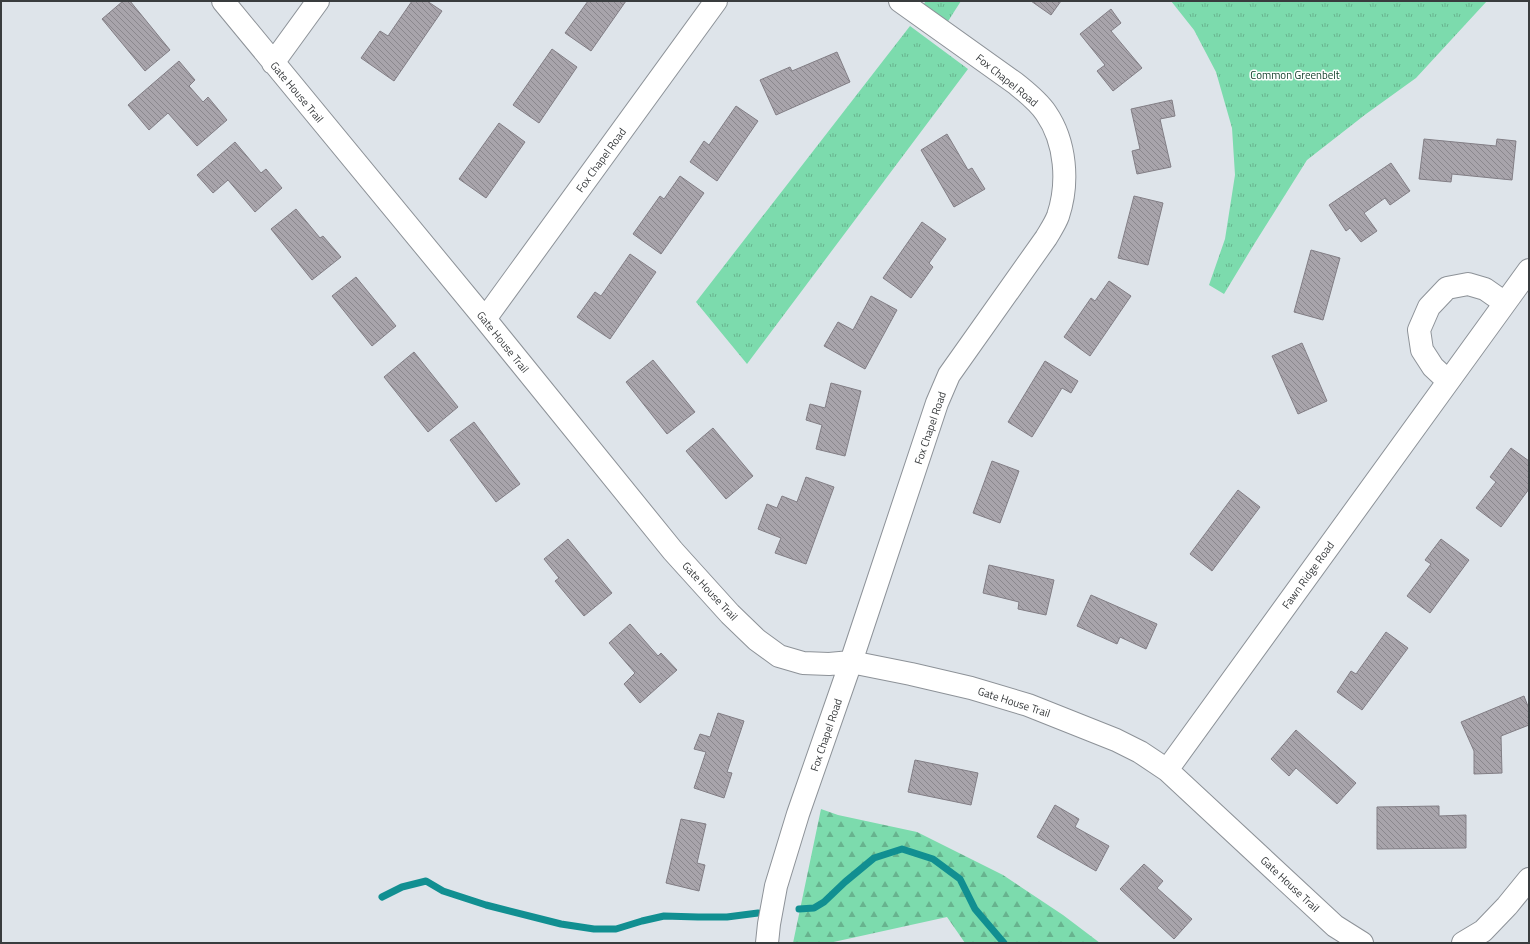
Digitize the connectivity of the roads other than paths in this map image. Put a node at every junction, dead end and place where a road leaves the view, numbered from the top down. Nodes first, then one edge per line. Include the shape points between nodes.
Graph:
1 (222, 1) edge
2 (318, 1) edge
3 (716, 1) edge
4 (900, 1) edge
5 (273, 63) junction
6 (1529, 270) edge
7 (1505, 303) junction
8 (485, 320) junction
9 (1448, 381) junction
10 (851, 662) junction
11 (1168, 770) junction
12 (1529, 880) edge
13 (767, 943) edge
14 (1362, 943) edge
15 (1463, 943) edge

1 - 5 street, Gate House Trail
2 - 5 street
3 - 8 street, Fox Chapel Road
4 - 10 street, Fox Chapel Road via 1033,98 1046,113 1056,131 1065,176 1058,217 1046,238 949,375
5 - 8 street, Gate House Trail
6 - 7 street, Fawn Ridge Road
7 - 9 street, Fawn Ridge Road
7 - 9 street via 1485,289 1468,284 1447,288 1429,307 1419,330 1422,350 1433,367
8 - 10 street, Gate House Trail via 673,551 757,640 779,656 803,663
9 - 11 street, Fawn Ridge Road
10 - 11 street, Gate House Trail via 971,688 1028,705 1116,740
10 - 13 street, Fox Chapel Road via 776,886
11 - 14 street, Gate House Trail via 1336,926
12 - 15 street via 1482,931

